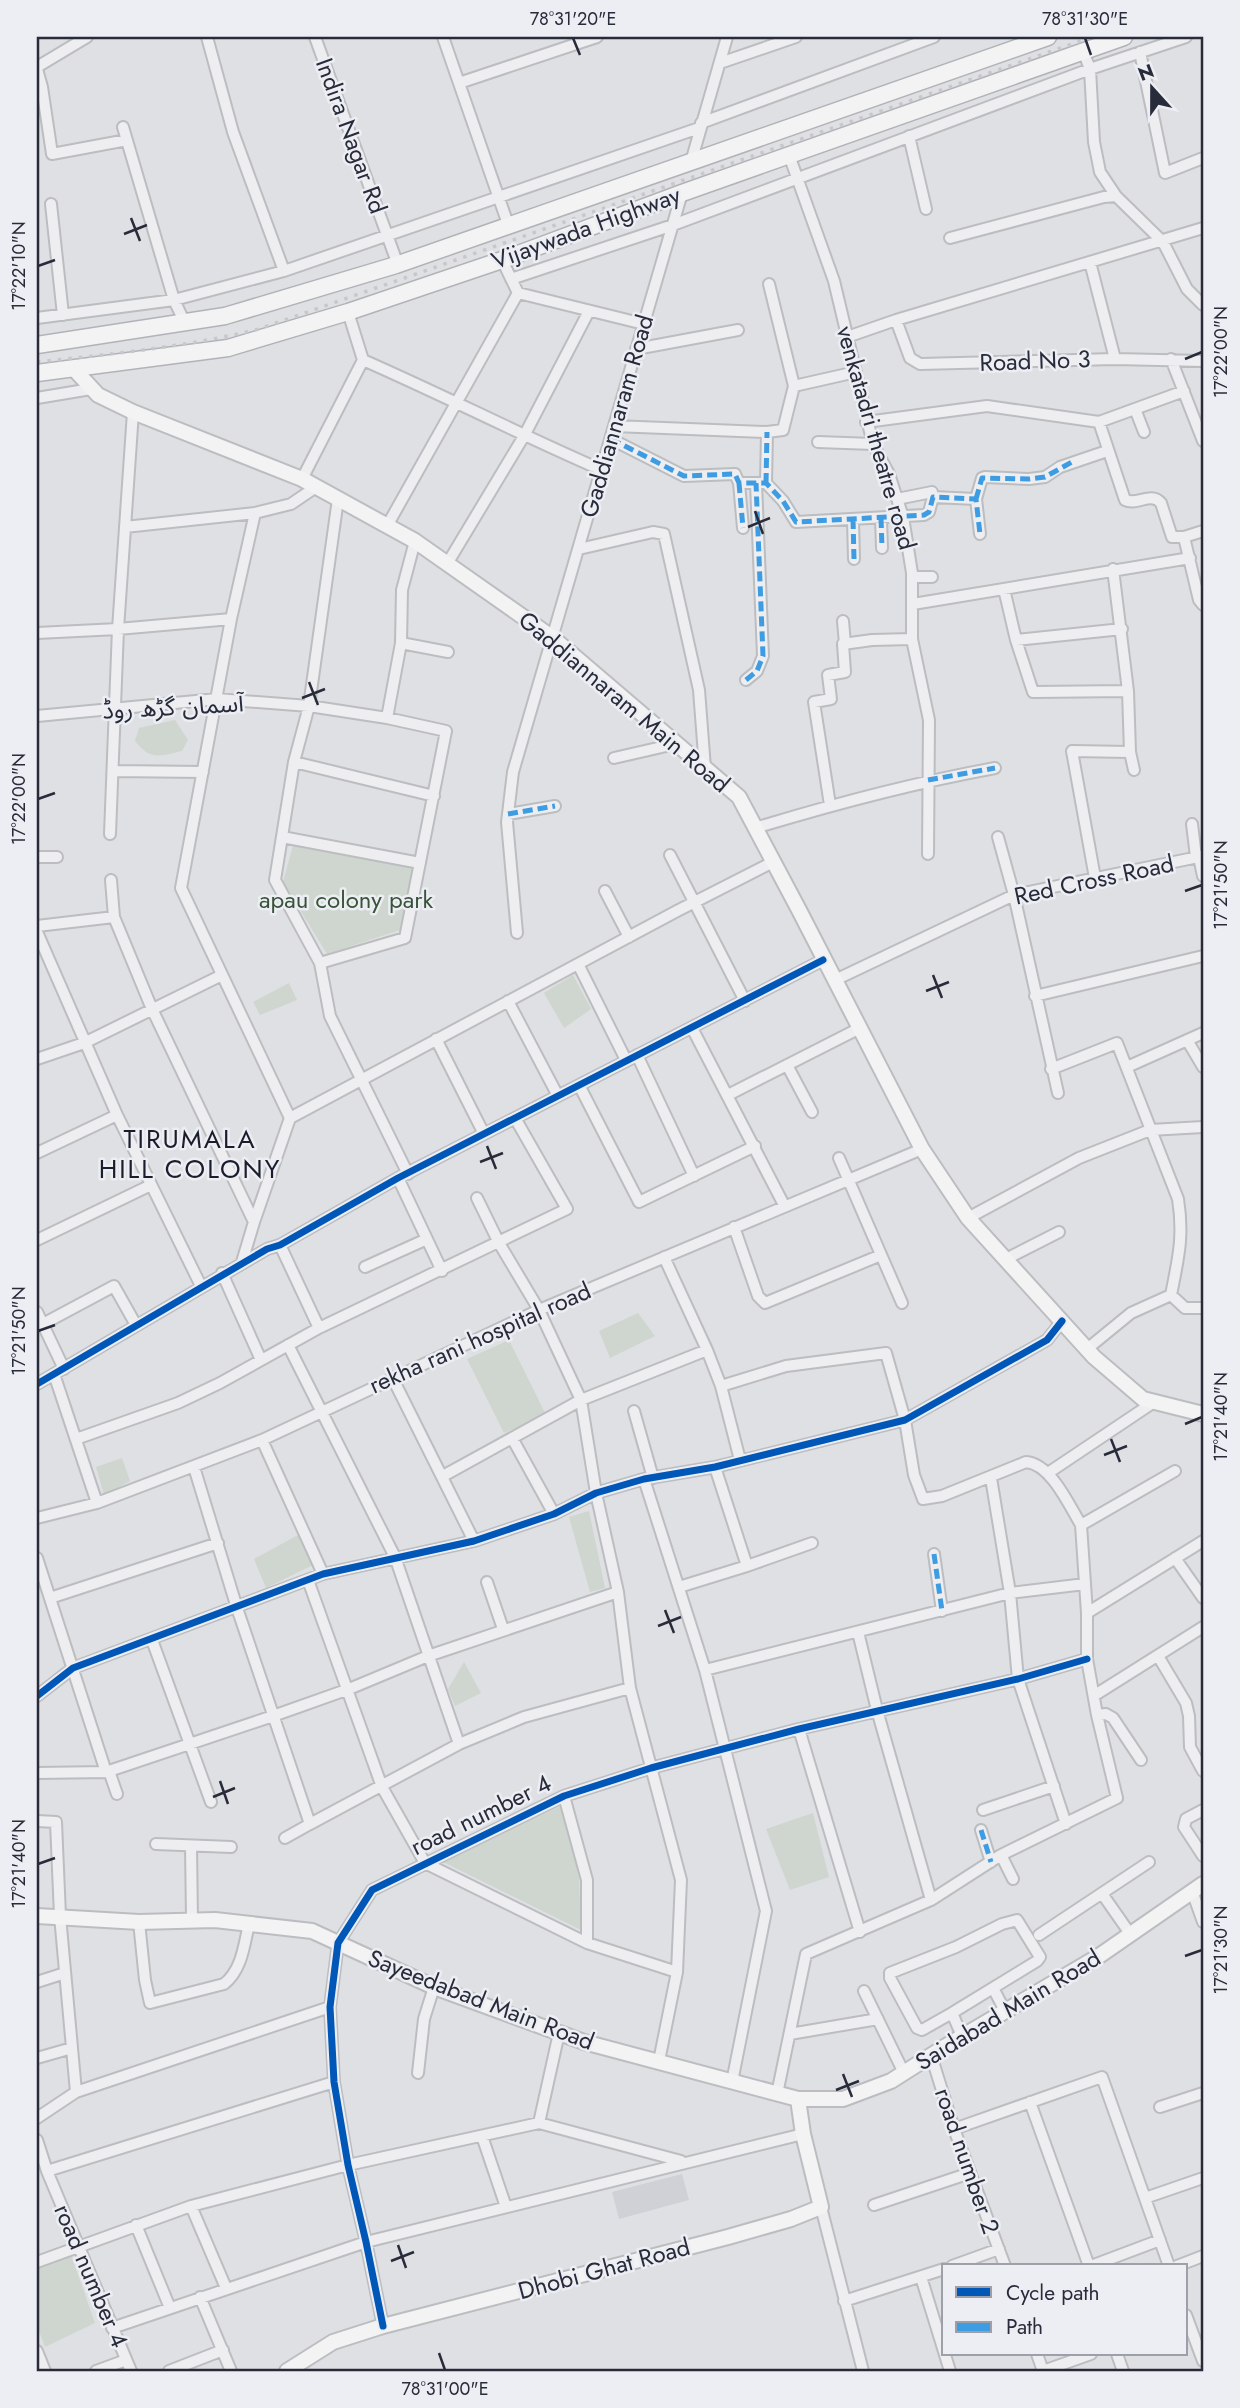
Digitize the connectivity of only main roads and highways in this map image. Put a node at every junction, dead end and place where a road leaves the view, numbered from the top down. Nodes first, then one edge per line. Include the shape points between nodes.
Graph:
1 (1048, 37) edge
2 (1124, 37) edge
3 (1020, 41) edge
4 (480, 236) junction
5 (496, 262) junction
6 (243, 312) junction
7 (251, 340) junction
8 (37, 345) edge
9 (74, 369) junction
10 (37, 373) edge
11 (1203, 1414) edge
12 (1199, 1897) edge
13 (37, 1916) edge
14 (798, 2099) junction
15 (287, 2371) edge

1 - 3 highway, Vijaywada Highway
2 - 5 highway, Vijaywada Highway
3 - 4 highway, Vijaywada Highway
4 - 5 highway
4 - 6 highway, Vijaywada Highway
5 - 7 highway, Vijaywada Highway
6 - 7 highway
6 - 8 highway, Vijaywada Highway
7 - 9 highway, Vijaywada Highway via 228,348
9 - 10 highway, Vijaywada Highway
9 - 11 main road, Gaddiannaram Main Road via 91,389 134,412 302,479 415,541 553,639 738,797 922,1149 968,1218 1087,1349 1143,1399
12 - 14 main road, Saidabad Main Road via 891,2081 843,2099
13 - 14 main road, Sayeedabad Main Road via 192,1920 312,1931 434,1987 584,2042
14 - 15 main road, Dhobi Ghat Road via 821,2207 728,2237 383,2326 333,2342

